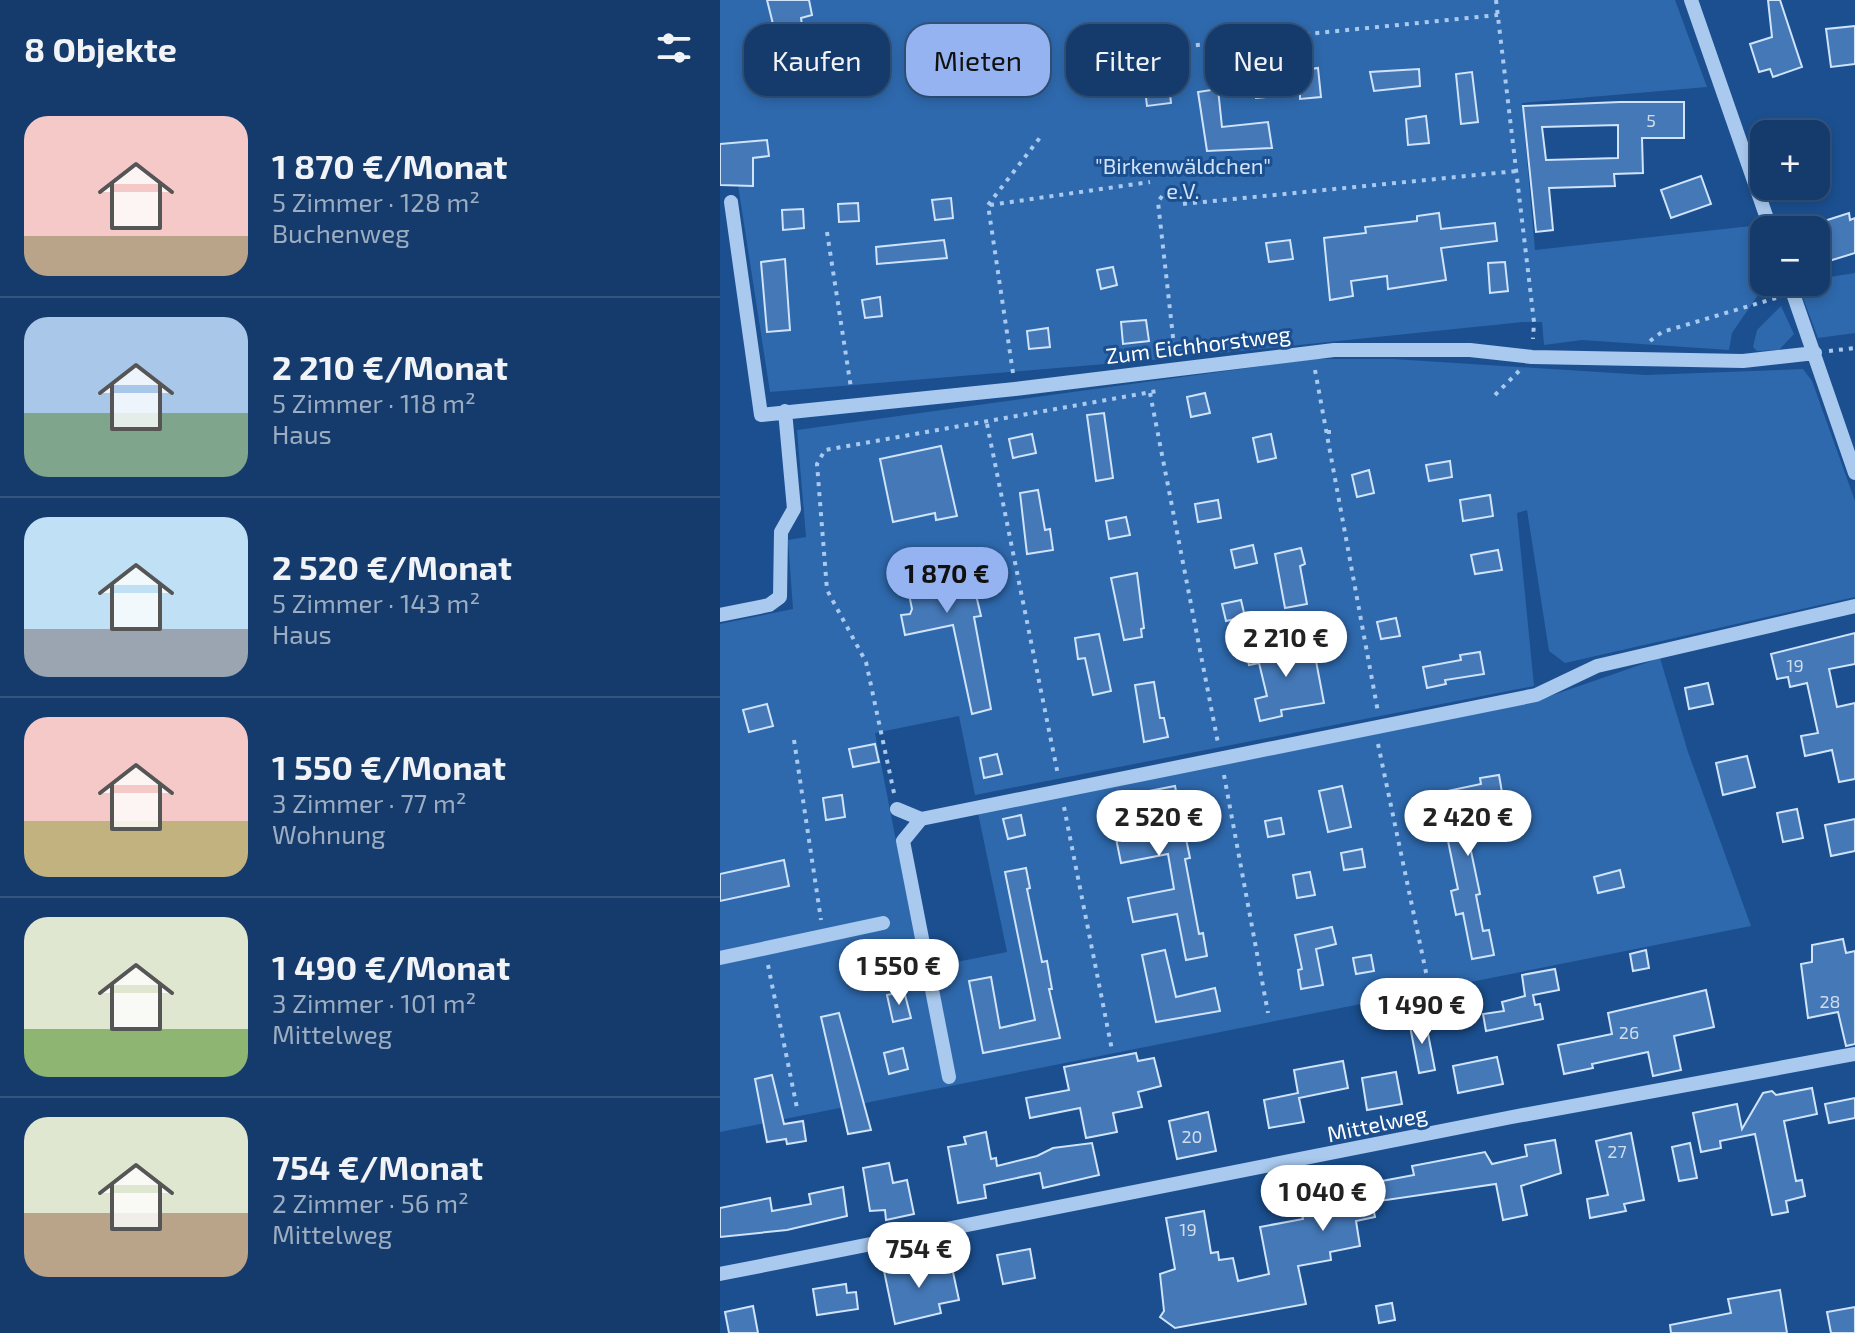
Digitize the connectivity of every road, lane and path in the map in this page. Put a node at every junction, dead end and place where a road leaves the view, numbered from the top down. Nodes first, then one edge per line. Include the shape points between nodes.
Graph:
1 (1496, 0) edge
2 (1691, 0) edge
3 (1498, 15) junction
4 (1189, 46) edge
5 (1042, 135) dead end
6 (1517, 171) junction
7 (1150, 182) dead end
8 (1162, 196) dead end
9 (731, 202) dead end
10 (1183, 204) dead end
11 (988, 205) junction
12 (1766, 216) edge
13 (827, 232) dead end
14 (1794, 296) edge
15 (1776, 298) dead end
16 (1534, 322) dead end
17 (1855, 348) edge
18 (1815, 353) junction
19 (1628, 358) junction
20 (1310, 363) dead end
21 (1523, 367) dead end
22 (1176, 369) junction
23 (1013, 373) dead end
24 (851, 387) dead end
25 (1165, 390) dead end
26 (1150, 393) junction
27 (1495, 395) dead end
28 (785, 411) junction
29 (987, 424) junction
30 (1327, 432) junction
31 (1335, 432) dead end
32 (1855, 473) edge
33 (1855, 606) edge
34 (720, 615) edge
35 (1378, 726) junction
36 (794, 740) dead end
37 (1221, 757) junction
38 (1061, 789) junction
39 (897, 809) joint
40 (921, 819) junction
41 (883, 923) dead end
42 (824, 936) junction
43 (764, 949) junction
44 (720, 958) edge
45 (1427, 977) dead end
46 (1268, 1013) dead end
47 (1112, 1050) dead end
48 (1855, 1054) edge
49 (949, 1077) dead end
50 (797, 1108) dead end
51 (720, 1274) edge

1 - 3 path
2 - 12 street
3 - 4 path
3 - 6 path
5 - 11 path
6 - 10 path
6 - 16 path
7 - 11 path
8 - 22 path via 1158,202
9 - 28 street, Zum Eichhorstweg via 761,415
11 - 23 path
13 - 24 path
14 - 18 street
15 - 19 path via 1662,332
17 - 18 path
18 - 19 street, Zum Eichhorstweg via 1743,361
18 - 32 street
19 - 22 street, Zum Eichhorstweg via 1334,350
20 - 30 path
21 - 27 path
22 - 28 street, Zum Eichhorstweg
25 - 26 path
26 - 29 path
26 - 37 path
28 - 34 street via 794,509 781,532 780,597 769,605
29 - 38 path
29 - 39 path via 825,450 817,464 827,590 866,662
30 - 31 path
30 - 35 path
33 - 35 street via 1597,666 1536,695
35 - 37 street
35 - 45 path
36 - 42 path
37 - 38 street
37 - 46 path
38 - 40 street
38 - 47 path
39 - 40 street
40 - 49 street via 903,841
41 - 42 street
42 - 43 street
43 - 44 street
43 - 50 path
48 - 51 street, Mittelweg

